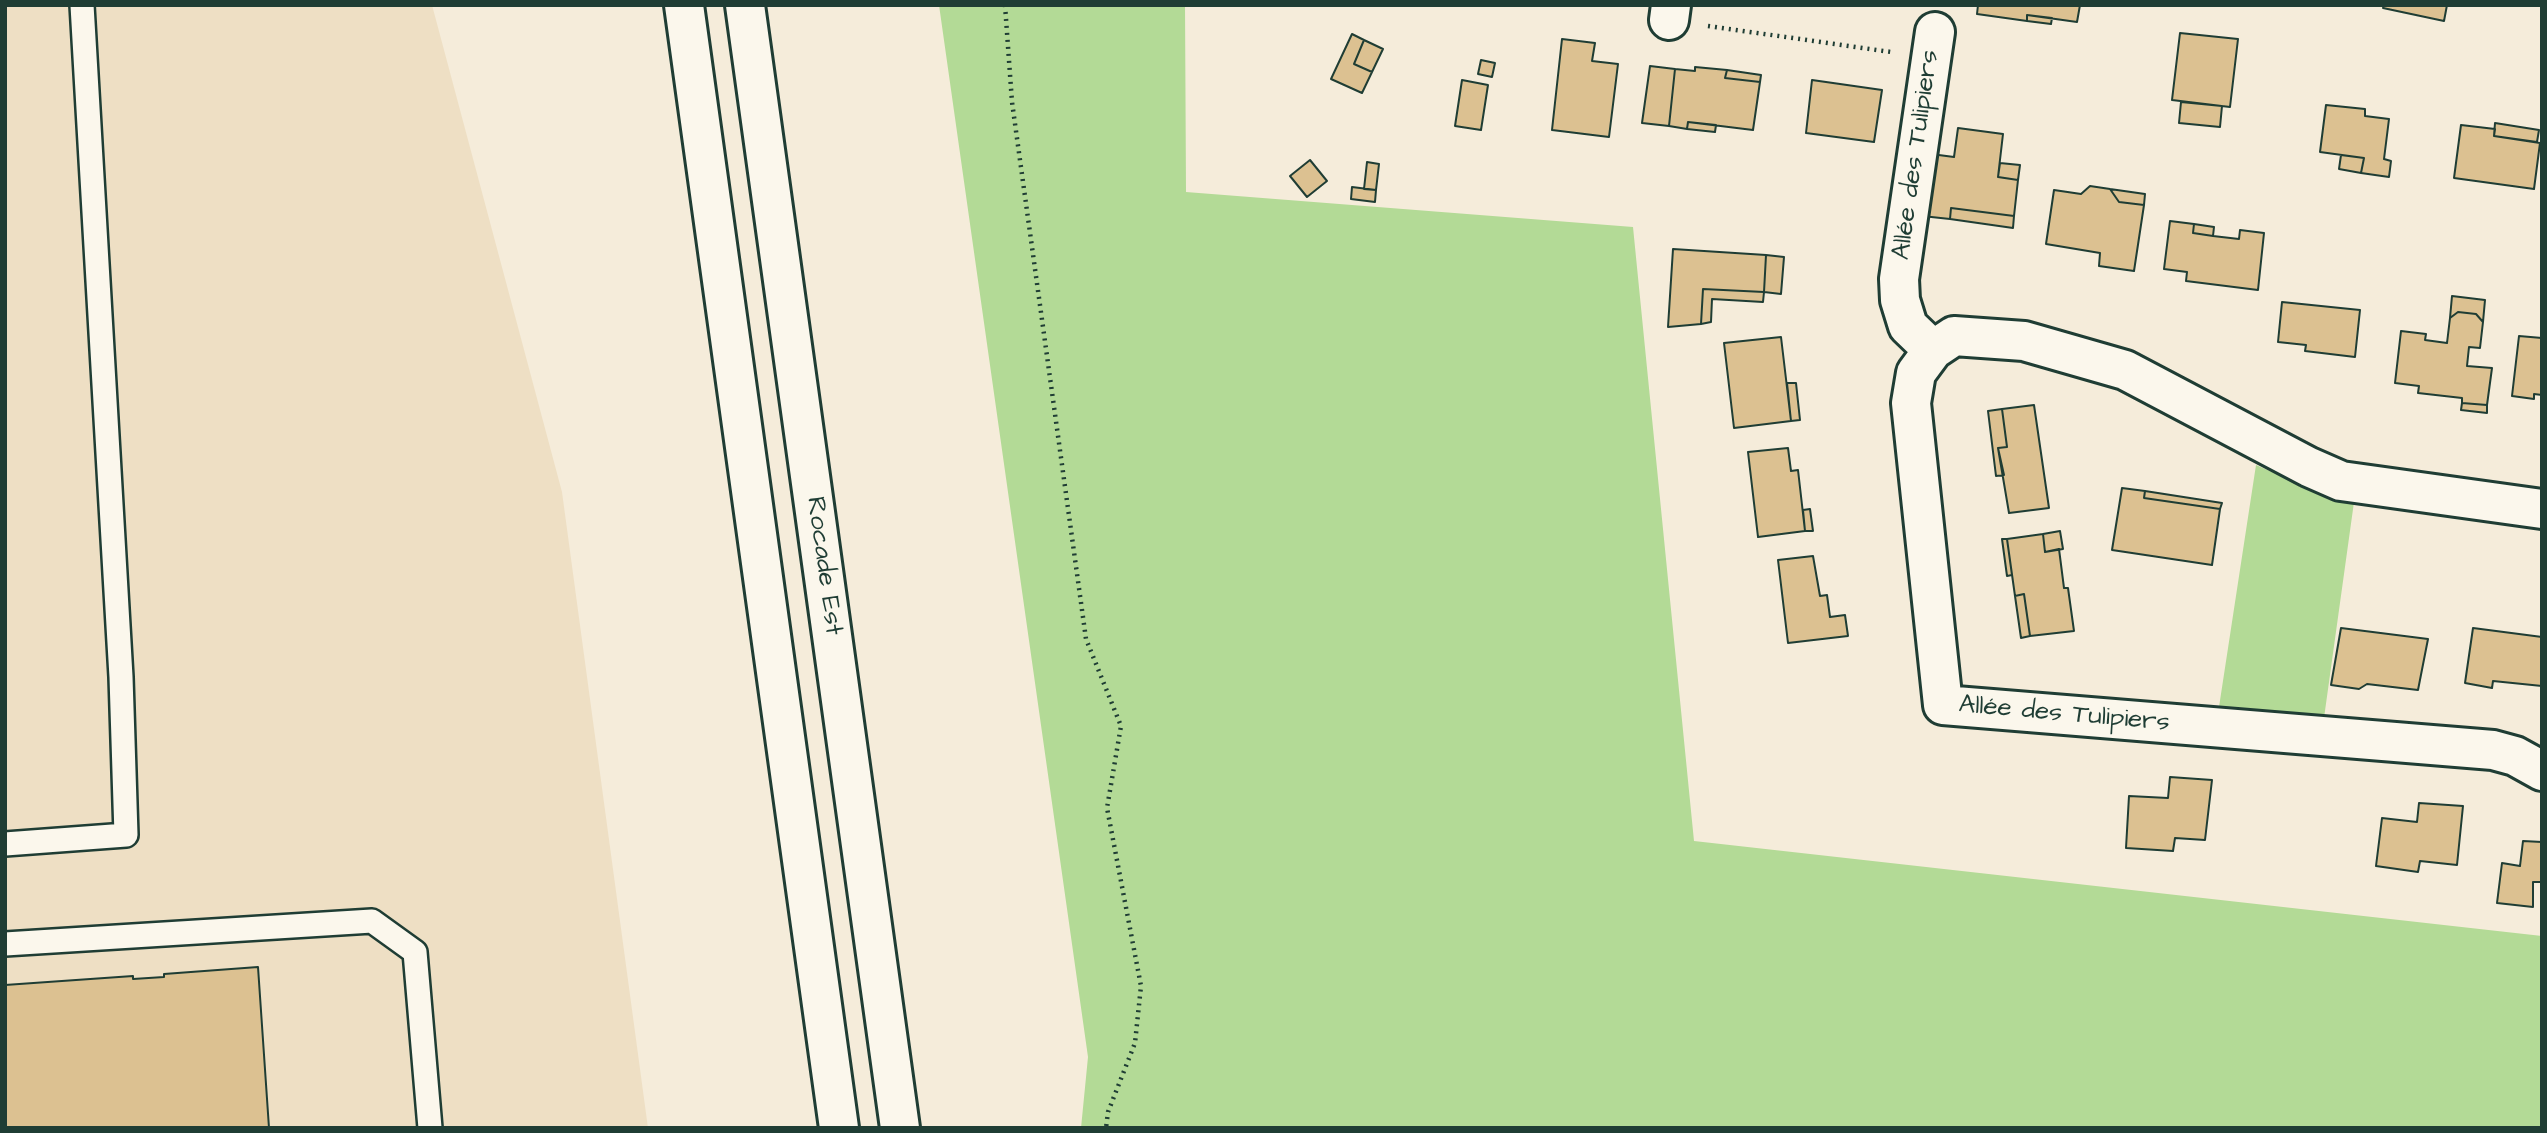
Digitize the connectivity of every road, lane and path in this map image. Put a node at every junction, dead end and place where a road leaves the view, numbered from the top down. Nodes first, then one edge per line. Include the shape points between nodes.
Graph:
1 (82, 5) edge
2 (684, 5) edge
3 (745, 5) edge
4 (1005, 5) edge
5 (1670, 13) edge
6 (1935, 32) dead end
7 (1891, 52) dead end
8 (1933, 350) junction
9 (2542, 509) edge
10 (2542, 771) edge
11 (5, 844) edge
12 (5, 944) edge
13 (430, 1128) edge
14 (839, 1128) edge
15 (900, 1128) edge
16 (1106, 1128) edge

1 - 11 lane via 126,835
2 - 14 main road
3 - 15 main road, Rocade Est
4 - 16 path via 1012,102 1086,639 1121,726 1107,808 1141,986 1135,1043
5 - 7 path
6 - 8 main road, Allée des Tulipiers via 1899,279 1908,326
8 - 9 main road via 1954,337 2024,341 2125,370 2341,481
8 - 10 main road, Allée des Tulipiers via 1916,373 1911,403 1943,705 2493,750
12 - 13 lane via 372,921 415,952

